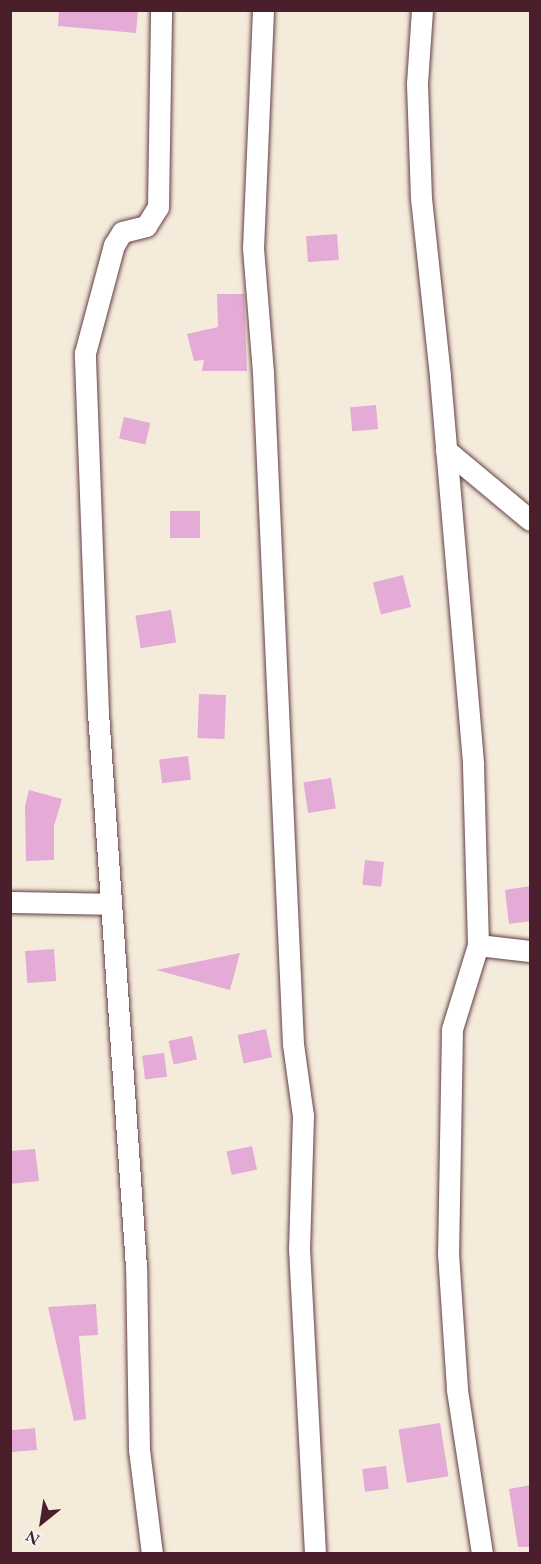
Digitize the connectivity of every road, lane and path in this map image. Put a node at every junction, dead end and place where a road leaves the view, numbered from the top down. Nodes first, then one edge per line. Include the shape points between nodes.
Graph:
1 (161, 10) edge
2 (263, 10) edge
3 (422, 10) edge
4 (446, 450) junction
5 (531, 520) edge
6 (10, 902) edge
7 (110, 904) junction
8 (478, 945) junction
9 (531, 951) edge
10 (152, 1554) edge
11 (315, 1554) edge
12 (482, 1554) edge

1 - 7 street via 158,207 146,226 122,232 114,245 85,353 98,713
2 - 11 street via 254,248 293,1044 303,1116 299,1248
3 - 4 street via 417,84 421,198
4 - 5 street
4 - 8 street via 472,765
6 - 7 street
7 - 10 street via 136,1267 139,1449
8 - 9 street
8 - 12 street via 452,1029 448,1253 457,1390

